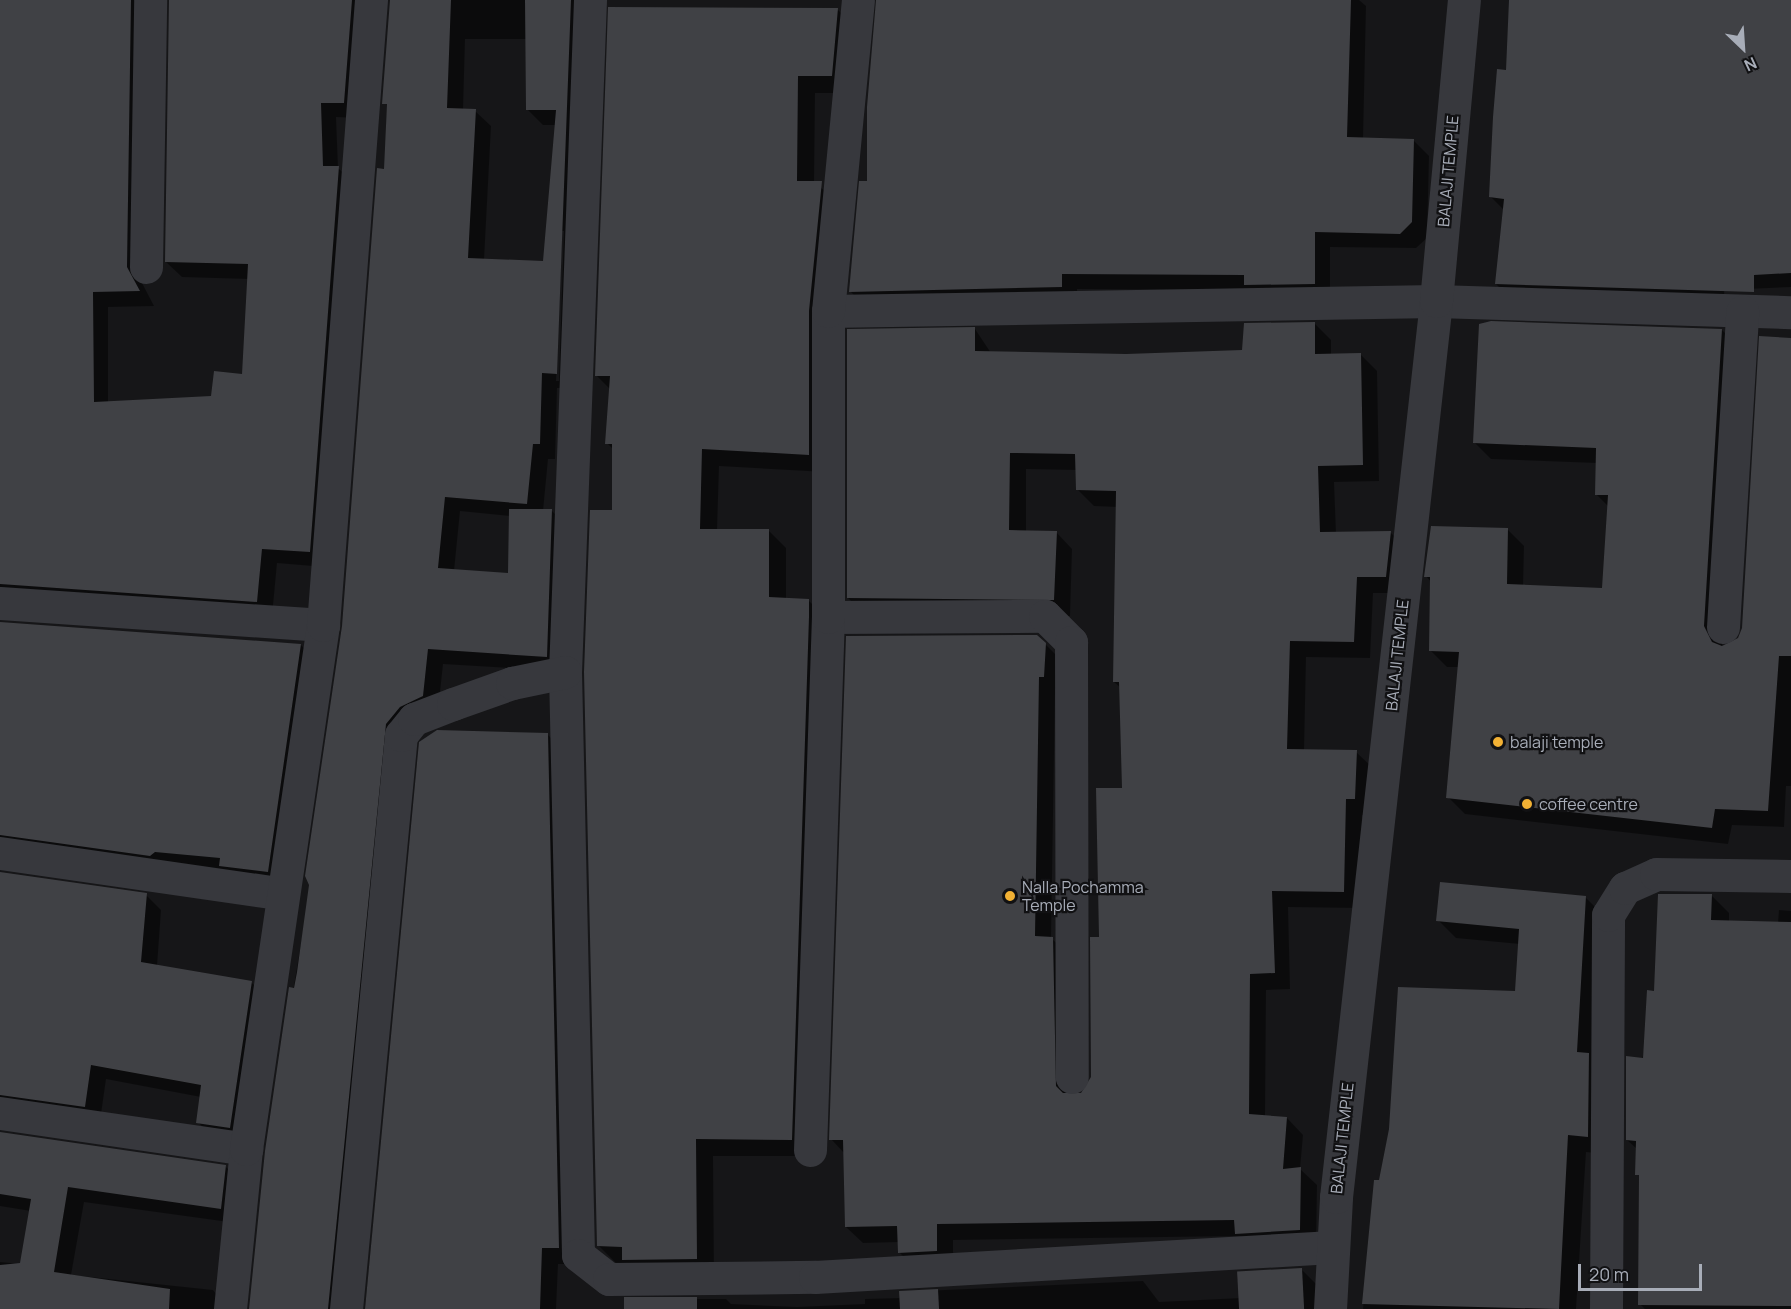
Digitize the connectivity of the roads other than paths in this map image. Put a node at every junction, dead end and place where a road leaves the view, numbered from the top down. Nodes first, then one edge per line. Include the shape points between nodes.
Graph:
1 (150, 0) edge
2 (372, 0) edge
3 (590, 0) edge
4 (858, 0) edge
5 (1464, 0) edge
6 (146, 267) dead end
7 (1436, 302) junction
8 (828, 311) junction
9 (1742, 312) junction
10 (1791, 312) edge
11 (0, 603) edge
12 (828, 617) junction
13 (323, 625) junction
14 (1723, 627) dead end
15 (566, 672) junction
16 (0, 853) edge
17 (1791, 876) edge
18 (283, 894) junction
19 (1072, 1077) dead end
20 (0, 1113) edge
21 (246, 1149) junction
22 (810, 1150) dead end
23 (1332, 1247) junction
24 (230, 1309) edge
25 (346, 1309) edge
26 (1330, 1309) edge
27 (1606, 1309) edge

1 - 6 street
2 - 13 street
3 - 15 street
4 - 8 street
5 - 7 street, BALAJI TEMPLE
7 - 8 street
7 - 9 street
7 - 23 street, BALAJI TEMPLE
8 - 12 street
9 - 10 street
9 - 14 street
11 - 13 street
12 - 19 street via 1045,616 1071,642
12 - 22 street
13 - 18 street
15 - 23 street via 573,1235 578,1255 592,1271 609,1279 815,1277
15 - 25 street via 512,683 414,719 401,735
16 - 18 street
17 - 27 street via 1656,874 1625,888 1608,915
18 - 21 street
20 - 21 street
21 - 24 street
23 - 26 street, BALAJI TEMPLE

